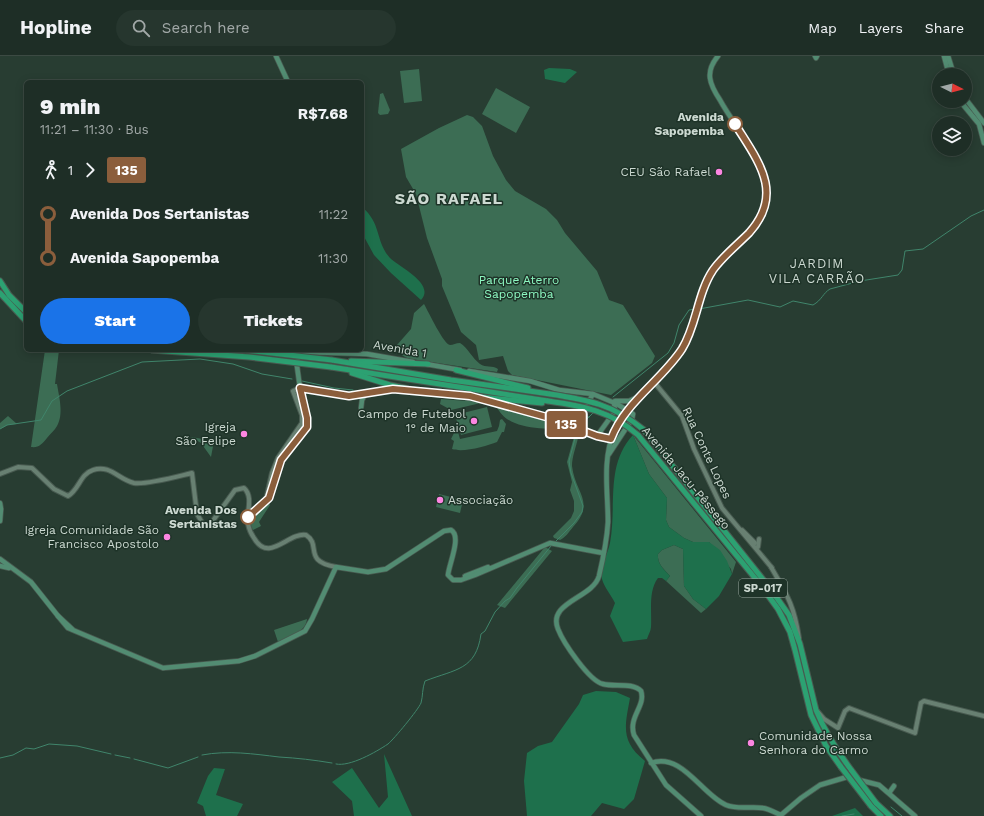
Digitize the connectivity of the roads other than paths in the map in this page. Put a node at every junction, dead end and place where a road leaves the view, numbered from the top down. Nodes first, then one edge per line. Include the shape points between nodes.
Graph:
1 (276, 56) edge
2 (718, 56) edge
3 (944, 56) edge
4 (948, 56) edge
5 (947, 68) edge
6 (952, 68) edge
7 (287, 80) edge
8 (972, 107) edge
9 (966, 108) edge
10 (984, 123) edge
11 (984, 143) edge
12 (0, 281) edge
13 (0, 293) edge
14 (24, 310) edge
15 (24, 319) edge
16 (177, 352) edge
17 (263, 352) edge
18 (347, 352) edge
19 (360, 353) joint
20 (342, 362) junction
21 (428, 364) junction
22 (340, 369) junction
23 (456, 370) junction
24 (652, 384) junction
25 (300, 388) junction
26 (418, 391) junction
27 (366, 393) junction
28 (547, 393) junction
29 (593, 394) junction
30 (641, 395) junction
31 (349, 396) junction
32 (470, 396) junction
33 (548, 401) junction
34 (613, 401) junction
35 (628, 410) junction
36 (577, 428) junction
37 (597, 436) junction
38 (611, 439) junction
39 (608, 455) junction
40 (0, 474) edge
41 (267, 499) junction
42 (0, 503) edge
43 (247, 518) junction
44 (0, 520) edge
45 (754, 545) junction
46 (603, 553) junction
47 (0, 559) edge
48 (502, 563) junction
49 (492, 565) junction
50 (0, 566) edge
51 (336, 567) junction
52 (10, 568) junction
53 (486, 570) junction
54 (456, 580) junction
55 (800, 644) junction
56 (816, 710) junction
57 (984, 716) edge
58 (830, 723) junction
59 (826, 732) junction
60 (651, 763) junction
61 (894, 786) dead end
62 (889, 793) junction
63 (874, 804) junction
64 (701, 816) edge
65 (881, 816) edge
66 (890, 816) edge
67 (915, 816) edge

1 - 7 main road
2 - 24 main road via 711,70 711,83 760,166 765,180 766,198 762,214 754,227 713,270 704,286 688,339
3 - 5 main road
4 - 6 main road
8 - 10 main road
9 - 11 main road via 979,124
12 - 14 highway
13 - 15 highway
16 - 22 highway, Avenida Jacu-Pêssego / SP-017, bridge via 256,358
17 - 20 highway, Avenida Jacu-Pêssego / SP-017, bridge
18 - 19 main road, Avenida 1
18 - 25 main road, Avenida 1 via 300,354 297,366
19 - 21 main road, Avenida 1
20 - 21 highway
20 - 28 highway, Avenida Jacu-Pêssego / SP-017
21 - 23 main road, Avenida 1
22 - 26 highway
22 - 33 highway, Avenida Jacu-Pêssego / SP-017
23 - 28 highway
23 - 29 main road, Avenida 1 via 518,378 559,390
24 - 30 main road
24 - 45 street, Rua Conte Lopes via 682,416 715,496 726,514
25 - 31 main road
25 - 41 street via 307,427 281,460
25 - 41 street via 293,391 302,415 302,423 278,458
26 - 27 main road via 384,390
26 - 32 main road
27 - 31 main road
27 - 31 main road via 361,406
28 - 55 highway, Avenida Jacu-Pêssego / SP-017, bridge via 601,404 621,413 644,430 783,605
29 - 34 main road, Avenida 1
29 - 36 main road
30 - 34 main road via 629,401
30 - 35 main road
32 - 33 highway via 530,403
32 - 36 main road
33 - 63 highway, Avenida Jacu-Pêssego / SP-017, bridge via 600,411 638,435 754,578 778,610 790,632 811,715 826,746 841,768
34 - 35 main road, Avenida 1
34 - 37 main road via 615,411
35 - 38 main road
35 - 39 main road via 633,414 632,419
36 - 37 main road
37 - 38 main road
38 - 39 main road
39 - 46 main road via 608,526
40 - 43 street via 18,467 32,468 54,489 68,496 85,475 99,468 110,470 134,483 192,473 200,523 207,525 212,522 235,490 240,487 248,493
41 - 43 street
42 - 44 main road
43 - 51 street via 251,533 258,544 273,548 296,536 306,536 312,540 317,560
45 - 45 street via 759,538
45 - 55 street, Rua Conte Lopes via 772,568 789,597
46 - 48 main road via 554,544
46 - 60 main road via 595,584 562,608 557,614 557,625 576,658 592,678 603,684 632,687 641,691 642,701 633,720 632,730
47 - 52 main road
48 - 49 main road
48 - 53 main road
49 - 53 main road
49 - 54 main road
50 - 52 main road
51 - 52 main road via 312,619 304,630 255,656 239,661 163,668 73,630 58,616 31,582
51 - 54 main road via 362,572 380,571 394,565 441,532 450,530 456,540 448,575 451,580
53 - 54 main road
55 - 56 highway, Avenida Jacu-Pêssego / SP-017
56 - 58 street
56 - 59 highway, Avenida Jacu-Pêssego / SP-017
57 - 58 street via 926,701 921,703 914,732 851,708 847,708 838,728
58 - 59 street via 826,726
59 - 63 highway, Avenida Jacu-Pêssego / SP-017, bridge
60 - 62 main road via 663,761 675,765 711,795 729,806 761,808 781,815 820,785 847,777 879,784
60 - 64 main road via 666,785
61 - 62 main road
62 - 67 main road
63 - 65 highway, Avenida Jacu-Pêssego / SP-017
63 - 66 highway, Avenida Jacu-Pêssego / SP-017

